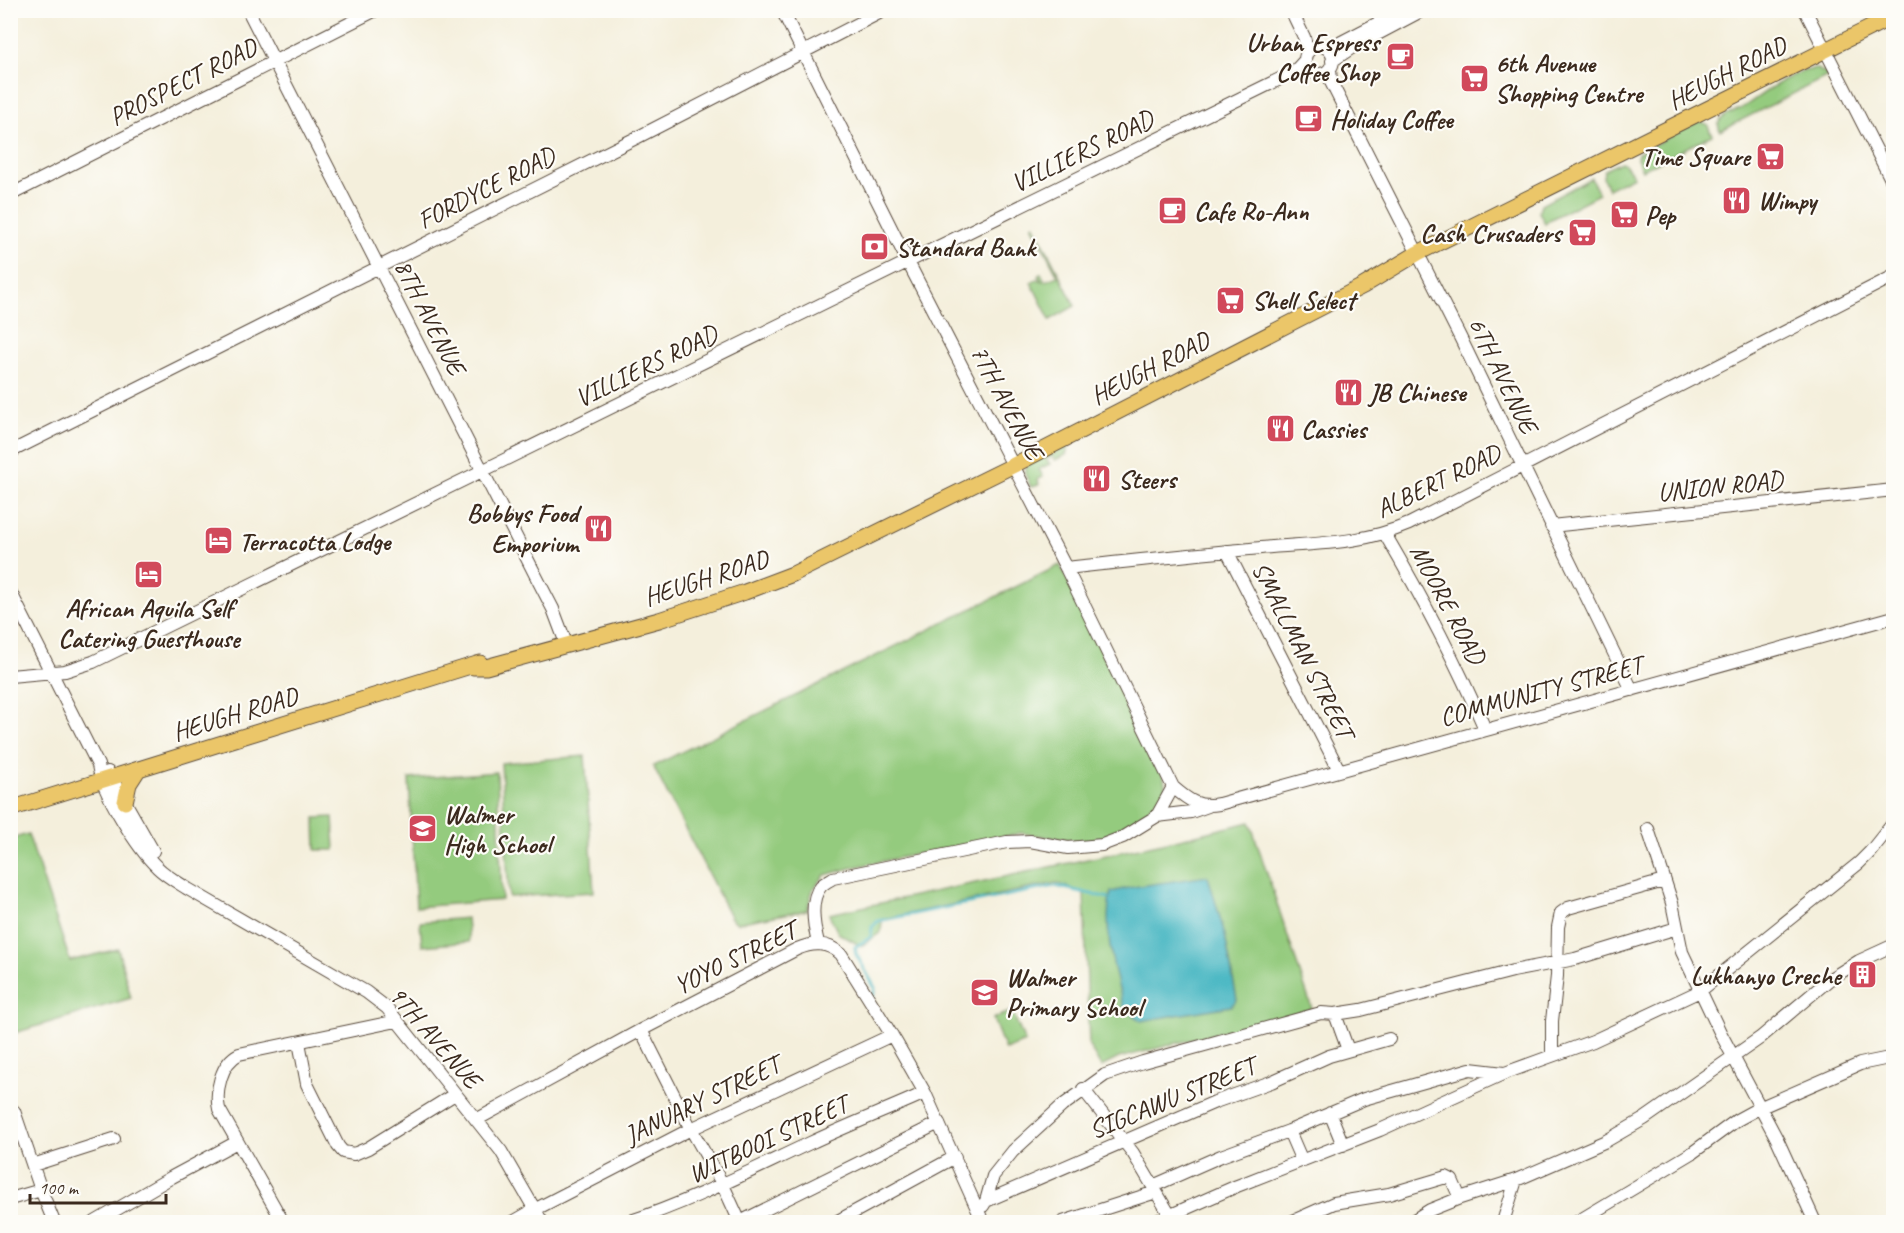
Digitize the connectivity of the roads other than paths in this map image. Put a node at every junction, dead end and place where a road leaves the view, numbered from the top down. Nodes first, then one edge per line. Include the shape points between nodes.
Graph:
1 (248, 10) edge
2 (376, 10) edge
3 (782, 10) edge
4 (885, 10) edge
5 (1291, 10) edge
6 (1403, 10) edge
7 (1423, 10) edge
8 (1805, 10) edge
9 (1893, 16) edge
10 (1824, 50) junction
11 (803, 52) junction
12 (273, 62) junction
13 (1320, 62) junction
14 (1893, 185) edge
15 (10, 195) edge
16 (1418, 254) junction
17 (908, 262) junction
18 (379, 267) junction
19 (1893, 276) edge
20 (10, 452) edge
21 (1014, 465) junction
22 (1522, 465) junction
23 (483, 471) junction
24 (1893, 490) edge
25 (1551, 526) junction
26 (1385, 534) junction
27 (1227, 551) junction
28 (1066, 568) junction
29 (10, 591) edge
30 (1893, 617) edge
31 (566, 642) junction
32 (52, 672) junction
33 (10, 676) edge
34 (1632, 690) junction
35 (1485, 729) junction
36 (138, 770) junction
37 (1339, 770) junction
38 (107, 780) junction
39 (1173, 787) junction
40 (125, 802) junction
41 (1204, 805) junction
42 (10, 809) edge
43 (1157, 816) junction
44 (1893, 822) edge
45 (1648, 829) dead end
46 (1664, 880) junction
47 (188, 889) junction
48 (1677, 928) junction
49 (818, 943) junction
50 (1893, 945) edge
51 (1558, 963) junction
52 (1700, 991) junction
53 (1335, 1014) junction
54 (397, 1021) junction
55 (641, 1030) junction
56 (892, 1035) junction
57 (1389, 1039) dead end
58 (299, 1042) junction
59 (1348, 1050) junction
60 (1552, 1055) junction
61 (1733, 1056) junction
62 (1893, 1057) edge
63 (1505, 1073) junction
64 (1083, 1089) junction
65 (925, 1093) junction
66 (455, 1094) junction
67 (1759, 1108) junction
68 (15, 1111) dead end
69 (1330, 1113) junction
70 (476, 1120) junction
71 (939, 1123) junction
72 (691, 1129) junction
73 (1289, 1131) junction
74 (114, 1139) dead end
75 (1125, 1141) junction
76 (237, 1142) junction
77 (1343, 1145) junction
78 (955, 1157) junction
79 (1302, 1161) junction
80 (33, 1165) junction
81 (1516, 1180) junction
82 (723, 1185) junction
83 (1154, 1189) junction
84 (40, 1190) junction
85 (1460, 1198) junction
86 (10, 1199) edge
87 (986, 1201) junction
88 (534, 1210) junction
89 (979, 1219) edge
90 (1172, 1219) edge
91 (54, 1222) edge
92 (95, 1222) edge
93 (283, 1222) edge
94 (513, 1222) edge
95 (542, 1222) edge
96 (628, 1222) edge
97 (740, 1222) edge
98 (836, 1222) edge
99 (1063, 1222) edge
100 (1155, 1222) edge
101 (1291, 1222) edge
102 (1411, 1222) edge
103 (1503, 1222) edge
104 (1577, 1222) edge
105 (1815, 1222) edge

1 - 12 street, 8TH AVENUE
2 - 12 street, PROSPECT ROAD
3 - 11 street, 7TH AVENUE
4 - 11 street, FORDYCE ROAD
5 - 13 street, 6TH AVENUE
6 - 13 street, VILLIERS ROAD
7 - 13 street, VILLIERS ROAD
8 - 10 street
9 - 10 main road, HEUGH ROAD
10 - 14 street
10 - 16 main road, HEUGH ROAD
11 - 17 street, 7TH AVENUE
11 - 18 street, FORDYCE ROAD
12 - 15 street, PROSPECT ROAD
12 - 18 street, 8TH AVENUE
13 - 16 street, 6TH AVENUE
13 - 17 street, VILLIERS ROAD
16 - 21 main road, HEUGH ROAD via 1354,291
16 - 22 street, 6TH AVENUE
17 - 21 street, 7TH AVENUE
17 - 23 street, VILLIERS ROAD
18 - 20 street, FORDYCE ROAD
18 - 23 street, 8TH AVENUE
19 - 22 street, ALBERT ROAD
21 - 28 street, 7TH AVENUE
21 - 31 main road, HEUGH ROAD via 811,563
22 - 25 street, 6TH AVENUE
22 - 26 street, ALBERT ROAD
23 - 31 street, 8TH AVENUE
23 - 32 street, VILLIERS ROAD via 93,662
24 - 25 street, UNION ROAD
25 - 34 street, 6TH AVENUE
26 - 27 street, ALBERT ROAD via 1349,541
26 - 35 street, MOORE ROAD
27 - 28 street, ALBERT ROAD
27 - 37 street, SMALLMAN STREET
28 - 39 street, 7TH AVENUE
29 - 32 street, 9TH AVENUE
30 - 34 street, COMMUNITY STREET
31 - 36 main road, HEUGH ROAD
32 - 33 street, VILLIERS ROAD
32 - 38 street, 9TH AVENUE
34 - 35 street, COMMUNITY STREET
35 - 37 street, COMMUNITY STREET
36 - 38 main road, HEUGH ROAD
36 - 40 main road via 129,784
37 - 41 street, COMMUNITY STREET
38 - 40 street, 9TH AVENUE
38 - 42 main road, HEUGH ROAD
38 - 47 street, 9TH AVENUE via 119,812 142,850 166,875
39 - 41 street, 7TH AVENUE via 1189,801
39 - 43 street
40 - 47 street, 9TH AVENUE via 148,844
41 - 43 street, COMMUNITY STREET via 1191,812
43 - 49 street via 1124,837 1102,845 1068,848 1029,841 1007,842 834,878 821,886 814,900
44 - 52 street via 1859,863
45 - 46 street
46 - 48 street
46 - 51 street via 1563,910 1558,927
47 - 54 street, 9TH AVENUE via 366,992
48 - 51 street
48 - 52 street via 1682,952
49 - 55 street, YOYO STREET via 797,949
49 - 56 street, YOYO STREET via 841,954
50 - 61 street via 1830,979
51 - 53 street
51 - 60 street
52 - 60 street via 1593,1041
52 - 61 street
53 - 59 street
53 - 64 street via 1320,1013 1143,1062 1105,1075
54 - 58 street
54 - 66 street, 9TH AVENUE
55 - 70 street, YOYO STREET
55 - 72 street
56 - 65 street, YOYO STREET
56 - 72 street, JANUARY STREET
57 - 59 street, SIGCAWU STREET
58 - 66 street via 310,1092 338,1146 348,1154 368,1148
58 - 76 street via 239,1054 225,1066 218,1104
59 - 75 street, SIGCAWU STREET
60 - 63 street
61 - 67 street
61 - 81 street via 1606,1142
62 - 67 street via 1860,1064
63 - 69 street via 1470,1069 1395,1089
63 - 77 street
64 - 75 street
64 - 87 street via 1013,1151 993,1176
65 - 71 street, YOYO STREET
65 - 82 street, WITBOOI STREET
66 - 70 street, 9TH AVENUE
67 - 104 street
67 - 105 street
68 - 80 street
69 - 73 street
69 - 77 street
70 - 88 street, 9TH AVENUE via 501,1151
71 - 78 street, YOYO STREET
71 - 97 street
72 - 82 street
72 - 88 street, JANUARY STREET
73 - 79 street
73 - 83 street via 1221,1156
74 - 80 street
75 - 83 street
75 - 87 street, SIGCAWU STREET
76 - 92 street
76 - 93 street
77 - 79 street
78 - 89 street, YOYO STREET
78 - 98 street
79 - 90 street via 1237,1185
80 - 84 street
81 - 85 street
81 - 103 street
82 - 96 street, WITBOOI STREET
82 - 97 street
83 - 90 street
83 - 99 street
84 - 86 street
84 - 91 street
85 - 101 street via 1452,1180 1446,1177 1389,1194 1334,1203
85 - 102 street
87 - 89 street
88 - 94 street, JANUARY STREET
88 - 95 street, 9TH AVENUE
90 - 100 street

